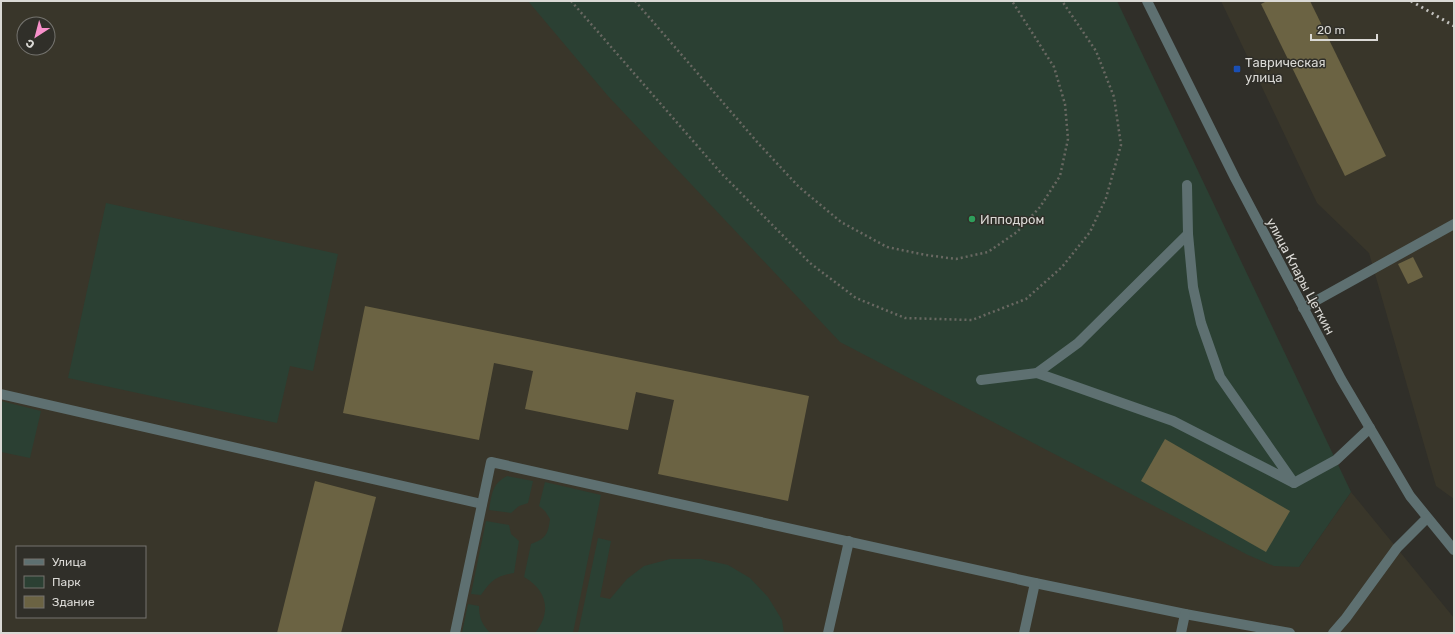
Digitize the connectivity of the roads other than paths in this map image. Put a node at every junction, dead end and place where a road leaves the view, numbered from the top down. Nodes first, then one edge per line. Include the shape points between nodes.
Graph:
1 (1147, 1) edge
2 (1187, 185) dead end
3 (1454, 224) edge
4 (1188, 234) junction
5 (1303, 308) junction
6 (1037, 373) junction
7 (981, 380) dead end
8 (1, 394) edge
9 (1370, 428) junction
10 (1294, 483) junction
11 (482, 504) junction
12 (1427, 518) junction
13 (848, 541) junction
14 (1454, 550) edge
15 (1035, 583) junction
16 (1185, 614) junction
17 (1276, 632) edge
18 (455, 633) edge
19 (828, 633) edge
20 (1024, 633) edge
21 (1181, 633) edge
22 (1290, 633) edge
23 (1333, 633) edge

1 - 5 street, улица Клары Цеткин
2 - 4 street
3 - 5 street
4 - 6 street via 1078,343
4 - 10 street via 1193,287 1201,323 1220,377
5 - 9 street, улица Клары Цеткин
6 - 7 street
6 - 10 street via 1173,421
8 - 11 street
9 - 10 street via 1336,460
9 - 12 street, улица Клары Цеткин via 1410,496
11 - 13 street via 491,462
11 - 18 street
12 - 14 street, улица Клары Цеткин
12 - 23 street via 1397,548
13 - 15 street
13 - 19 street
15 - 16 street
15 - 20 street
16 - 17 street
16 - 21 street
17 - 22 street

